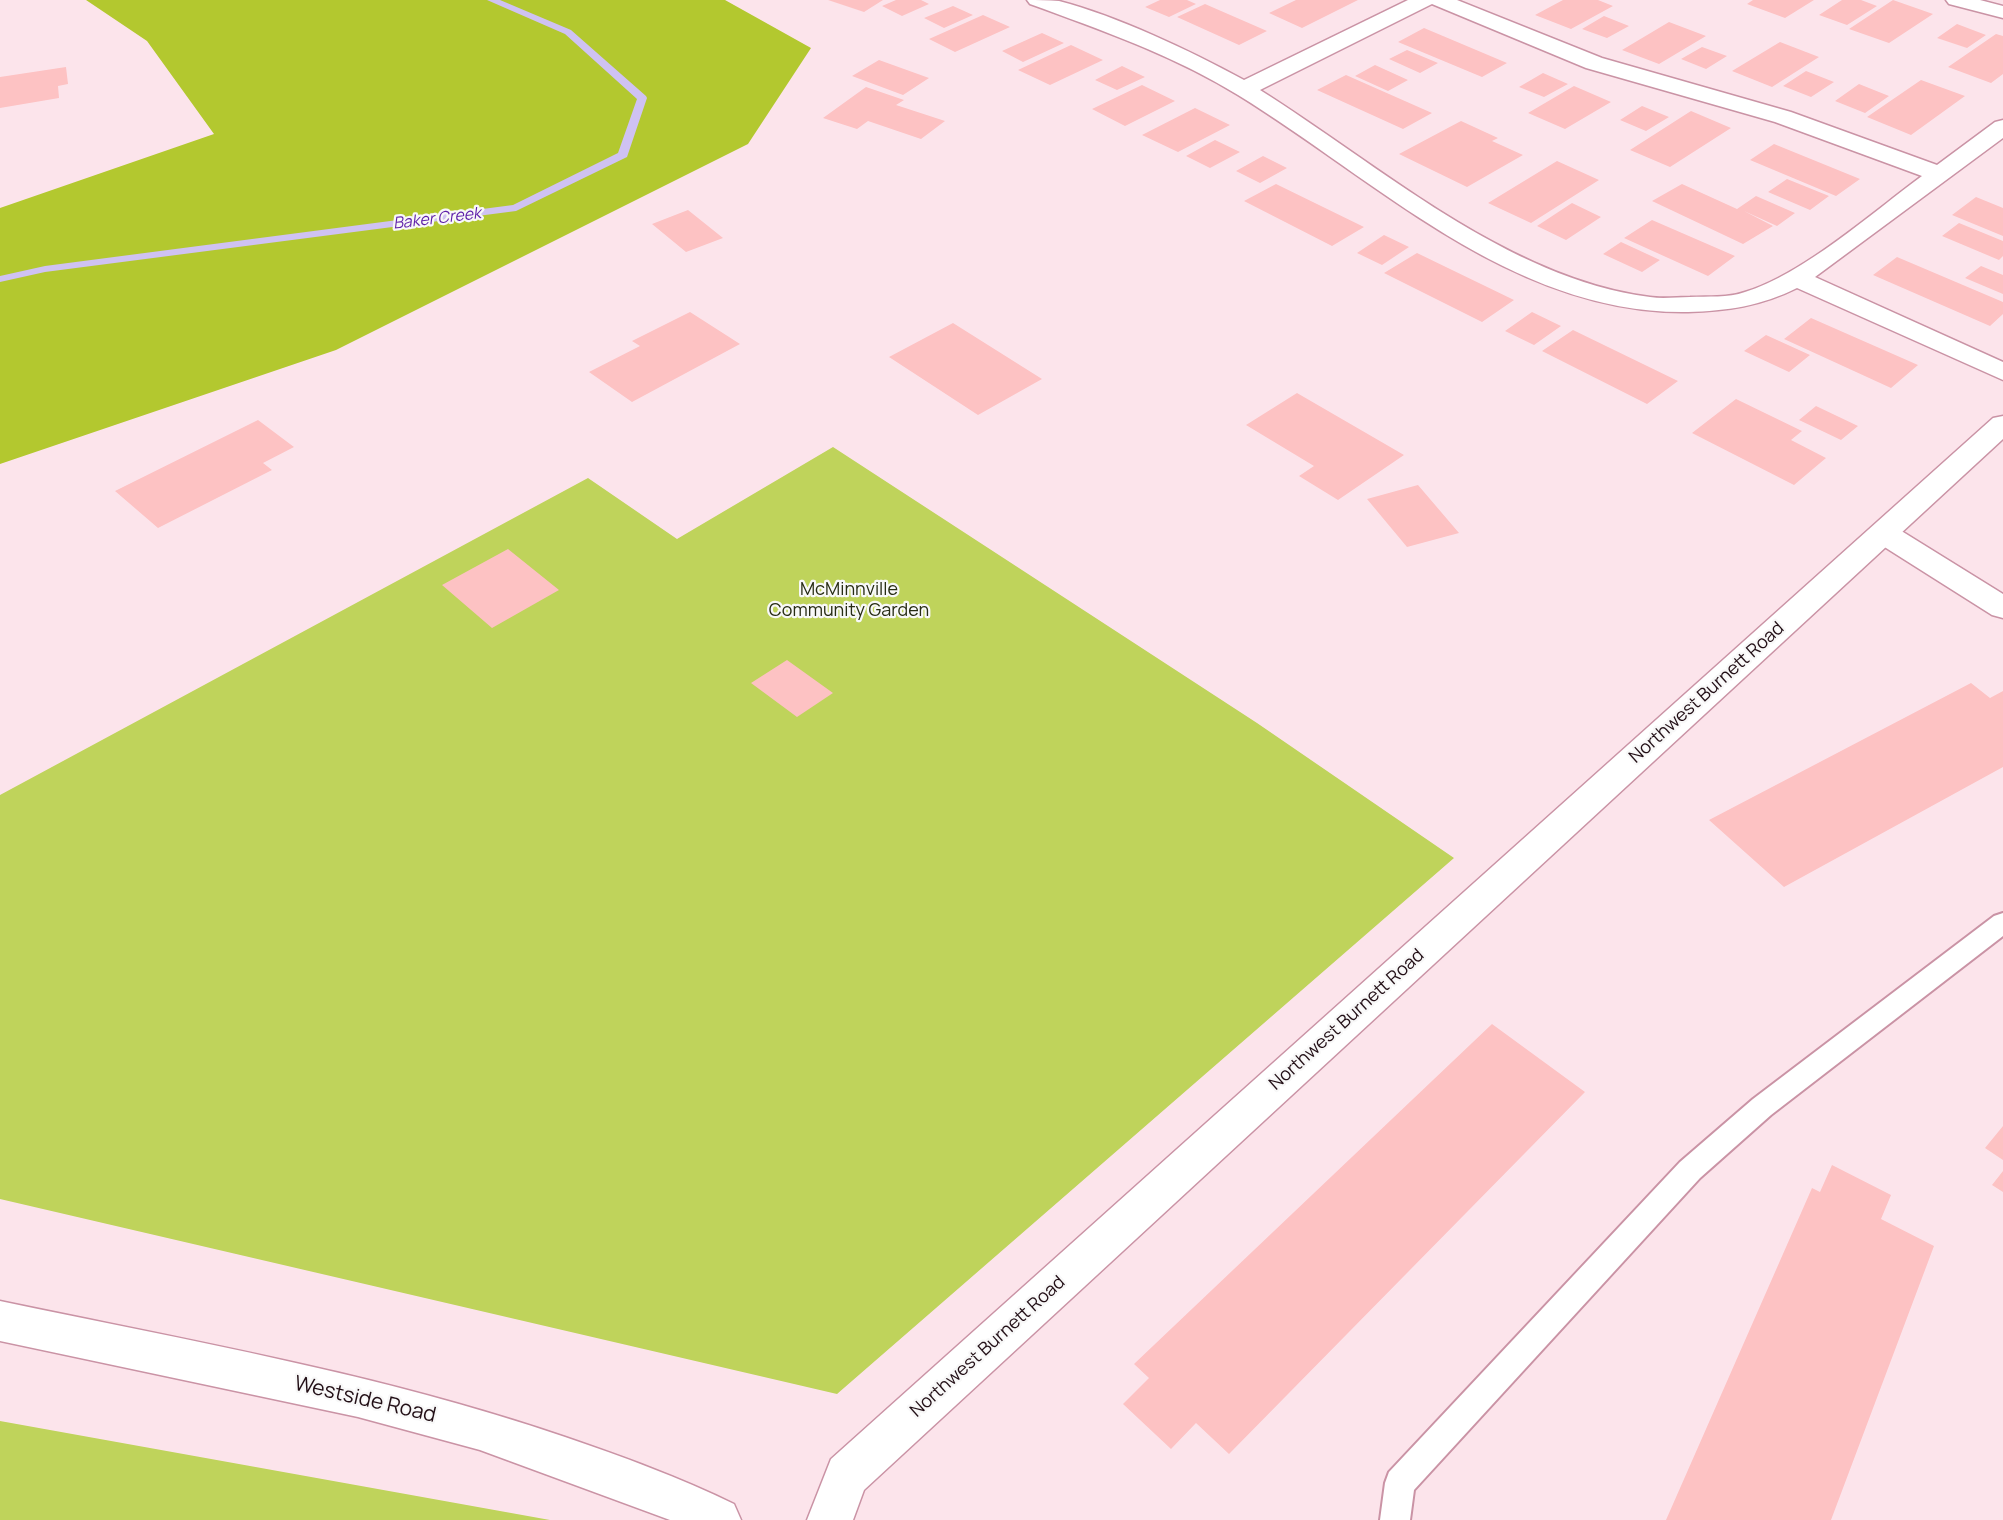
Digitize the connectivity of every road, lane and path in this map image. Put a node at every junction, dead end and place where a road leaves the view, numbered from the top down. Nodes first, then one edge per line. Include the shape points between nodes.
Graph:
1 (1037, 0) edge
2 (1424, 0) edge
3 (1439, 0) edge
4 (1956, 0) edge
5 (2003, 12) edge
6 (1244, 89) junction
7 (2003, 127) edge
8 (1940, 174) junction
9 (1798, 279) junction
10 (2003, 372) edge
11 (2003, 424) edge
12 (1885, 534) junction
13 (2003, 608) edge
14 (2003, 923) edge
15 (0, 1322) edge
16 (718, 1520) edge
17 (830, 1520) edge
18 (1395, 1520) edge

1 - 6 street via 1114,27
2 - 6 street
3 - 8 street via 1594,63 1783,117
4 - 5 street
6 - 9 street via 1406,199 1522,266 1566,286 1625,302 1682,308 1751,299
7 - 8 street
8 - 9 street
9 - 10 street
11 - 12 street, Northwest Burnett Road
12 - 13 street
12 - 17 street, Northwest Burnett Road via 847,1475
14 - 18 lane via 1762,1107 1690,1170 1400,1483
15 - 16 street, Westside Road via 358,1396 480,1428 664,1493

